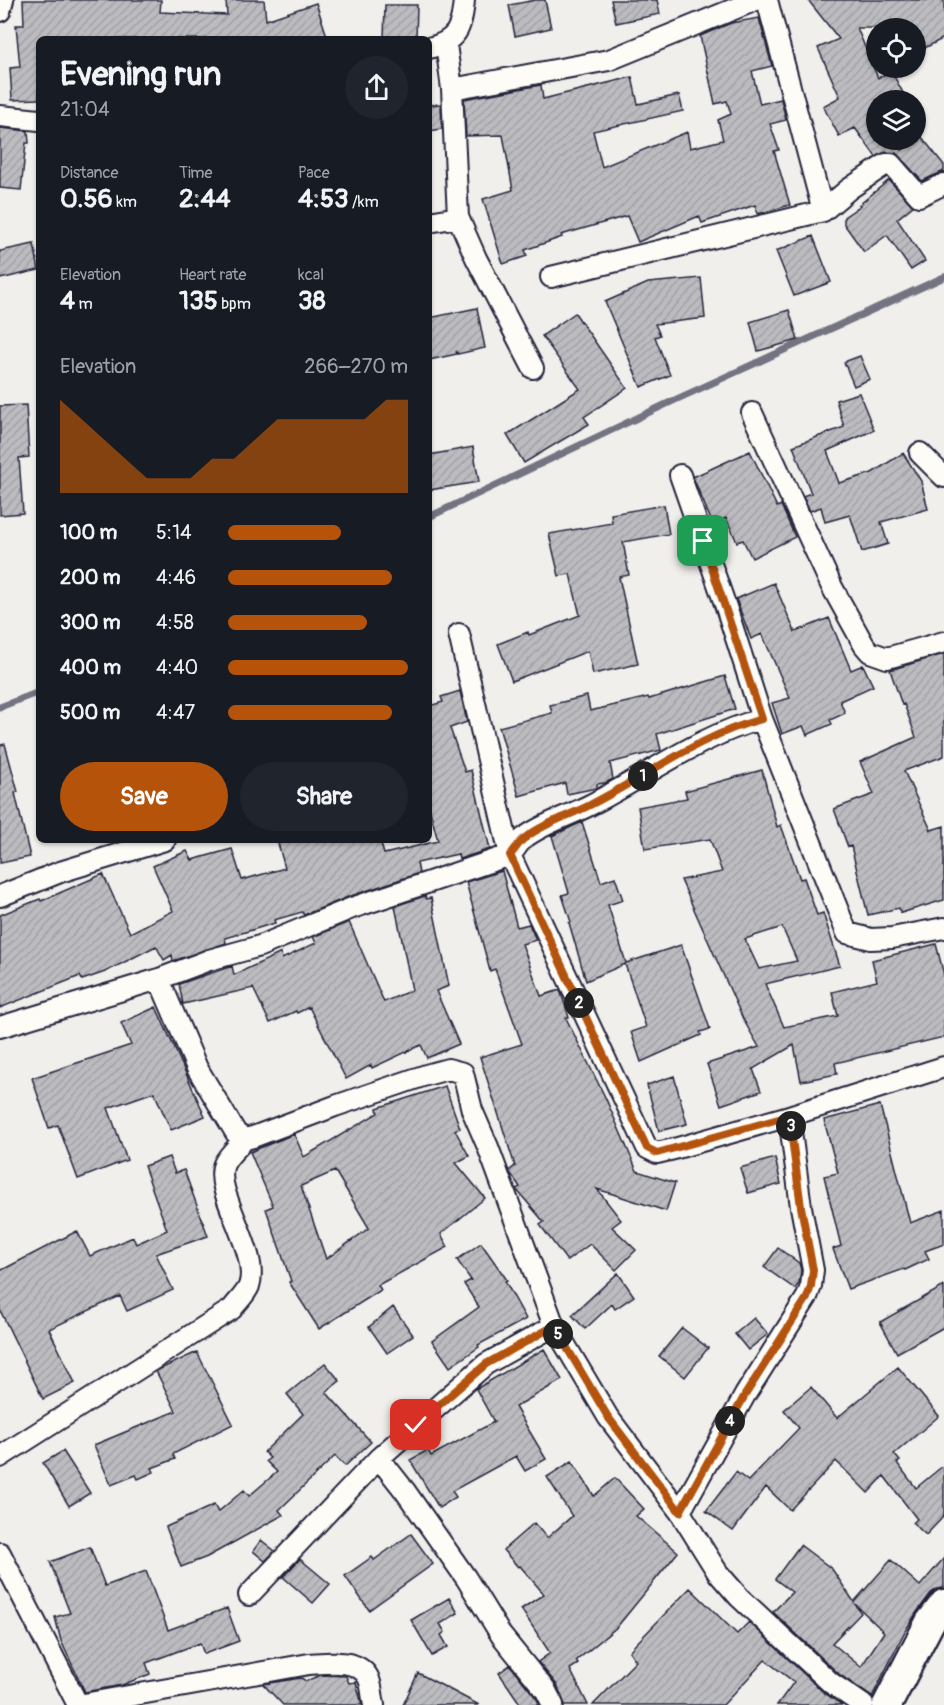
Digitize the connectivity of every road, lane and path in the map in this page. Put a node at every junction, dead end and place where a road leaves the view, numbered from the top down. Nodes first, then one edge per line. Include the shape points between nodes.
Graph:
1 (3, 0) edge
2 (464, 0) edge
3 (756, 0) edge
4 (767, 0) edge
5 (0, 11) edge
6 (438, 46) edge
7 (452, 89) junction
8 (0, 116) edge
9 (36, 120) edge
10 (944, 184) edge
11 (823, 211) junction
12 (458, 217) junction
13 (432, 221) edge
14 (551, 277) dead end
15 (533, 368) dead end
16 (752, 413) dead end
17 (920, 453) dead end
18 (680, 476) dead end
19 (944, 477) edge
20 (459, 634) dead end
21 (944, 642) edge
22 (762, 719) junction
23 (155, 843) edge
24 (510, 855) junction
25 (0, 896) edge
26 (944, 928) edge
27 (159, 979) junction
28 (0, 1027) edge
29 (944, 1067) edge
30 (789, 1116) junction
31 (245, 1139) junction
32 (554, 1326) junction
33 (0, 1457) edge
34 (379, 1458) junction
35 (680, 1512) junction
36 (0, 1553) edge
37 (249, 1595) dead end
38 (944, 1604) edge
39 (132, 1695) junction
40 (101, 1705) edge
41 (374, 1705) edge
42 (553, 1705) edge
43 (863, 1705) edge
44 (887, 1705) edge

1 - 5 street
2 - 6 street via 462,21 454,35
3 - 7 street via 609,60
4 - 11 street
6 - 7 street
7 - 12 street
8 - 9 street
10 - 11 street via 920,196 891,164 886,164
11 - 14 street
12 - 13 street
12 - 15 street
16 - 21 street via 832,586 864,645 870,652 887,658
17 - 19 street
18 - 22 street
20 - 24 street
22 - 24 street via 738,725 540,828 522,839
22 - 26 street via 847,933 871,939 892,938
23 - 25 street via 60,872
24 - 27 street
24 - 30 street via 647,1148 657,1153
27 - 28 street
27 - 31 street via 197,1068 236,1133
29 - 30 street
30 - 35 street via 813,1270 811,1286
31 - 32 street via 426,1075 448,1069 463,1072 475,1119
31 - 33 street via 224,1164 223,1177 252,1266 249,1287 232,1309
32 - 34 street via 486,1364
32 - 35 street via 608,1417
34 - 37 street
34 - 42 street
35 - 43 street via 718,1573 739,1597 831,1683
36 - 39 street via 78,1705
38 - 44 street via 930,1622
39 - 40 street
39 - 41 street via 309,1664 344,1663 360,1668 368,1677

